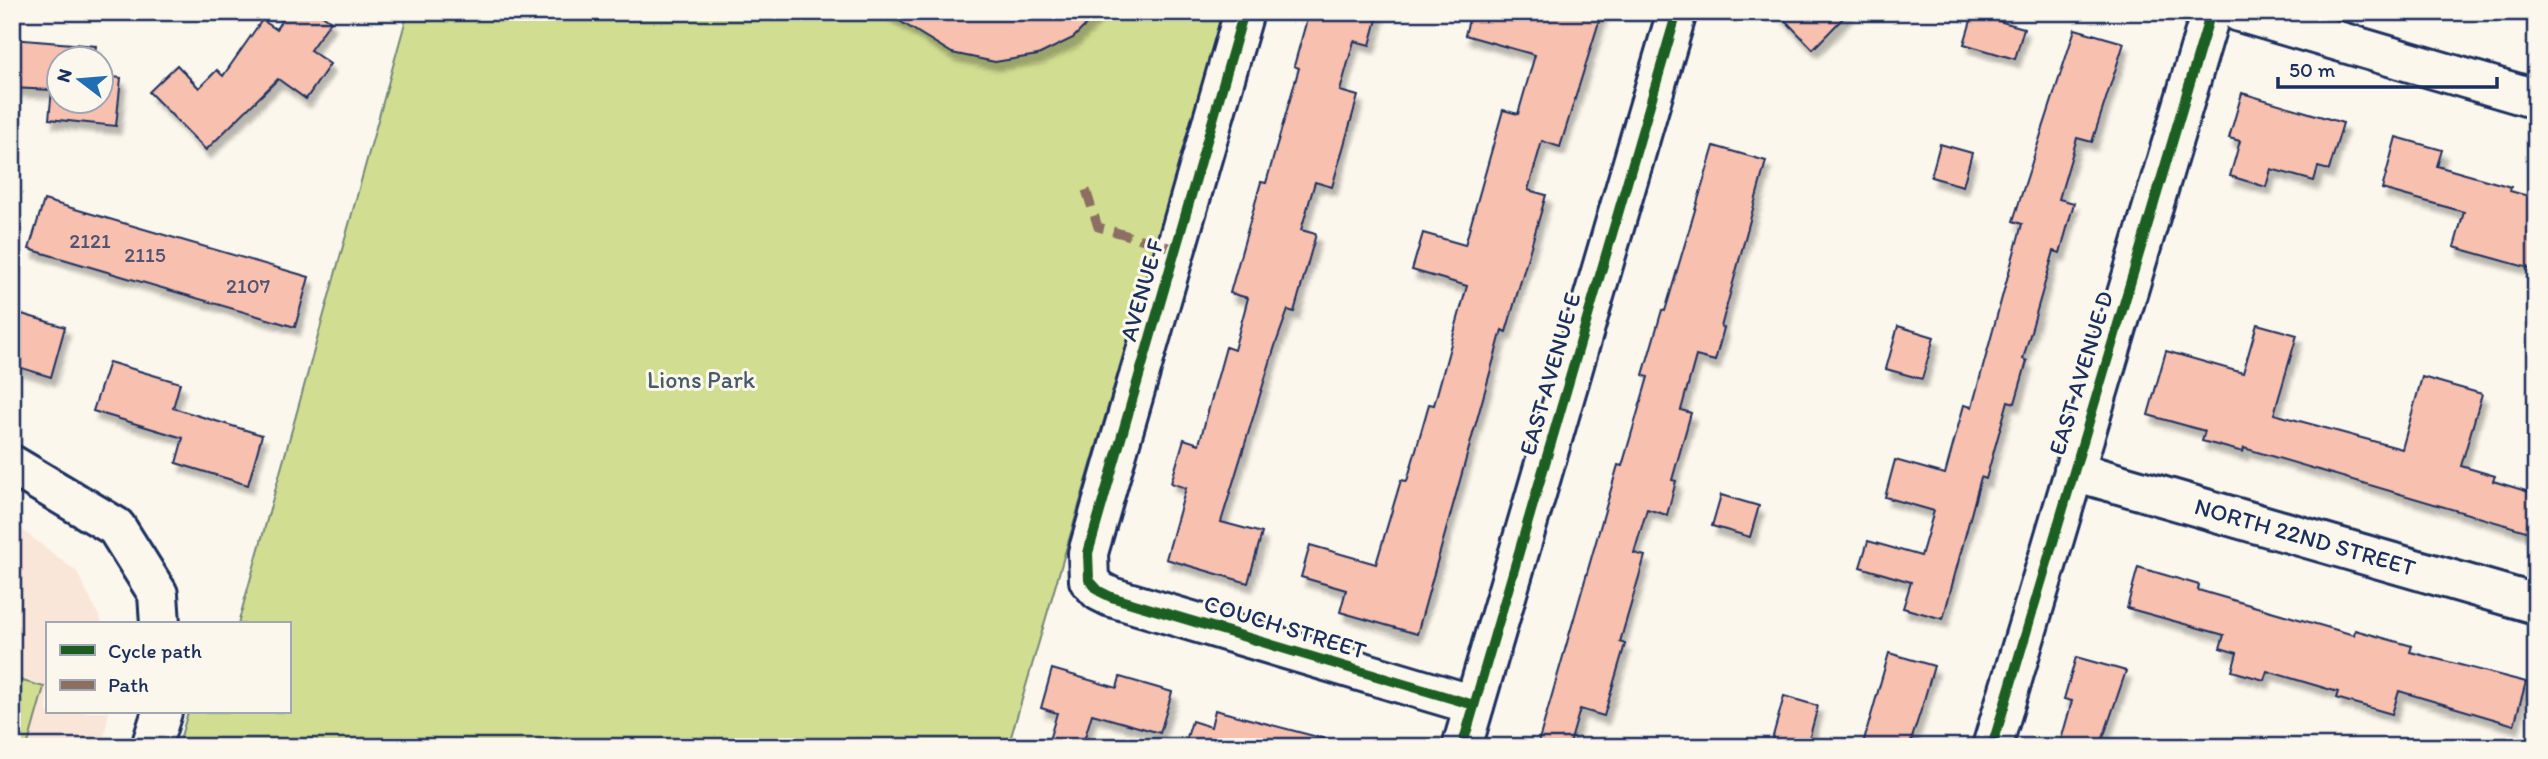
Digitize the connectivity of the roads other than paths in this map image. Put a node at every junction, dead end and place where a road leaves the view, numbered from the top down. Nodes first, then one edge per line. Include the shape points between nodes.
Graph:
1 (1244, 12) edge
2 (1677, 12) edge
3 (2211, 12) edge
4 (2239, 12) edge
5 (2536, 99) edge
6 (12, 465) edge
7 (2074, 471) junction
8 (1089, 580) joint
9 (2536, 604) edge
10 (159, 609) edge
11 (1474, 705) junction
12 (161, 714) edge
13 (151, 747) edge
14 (1462, 747) edge
15 (1992, 747) edge

1 - 8 street, AVENUE F via 1088,553
2 - 11 street, EAST AVENUE E
3 - 7 street, EAST AVENUE D
4 - 5 street
6 - 10 street via 117,527
7 - 9 street, NORTH 22ND STREET
7 - 15 street, EAST AVENUE D
8 - 11 street, COUCH STREET via 1111,597
11 - 14 street, EAST AVENUE E
12 - 13 street

